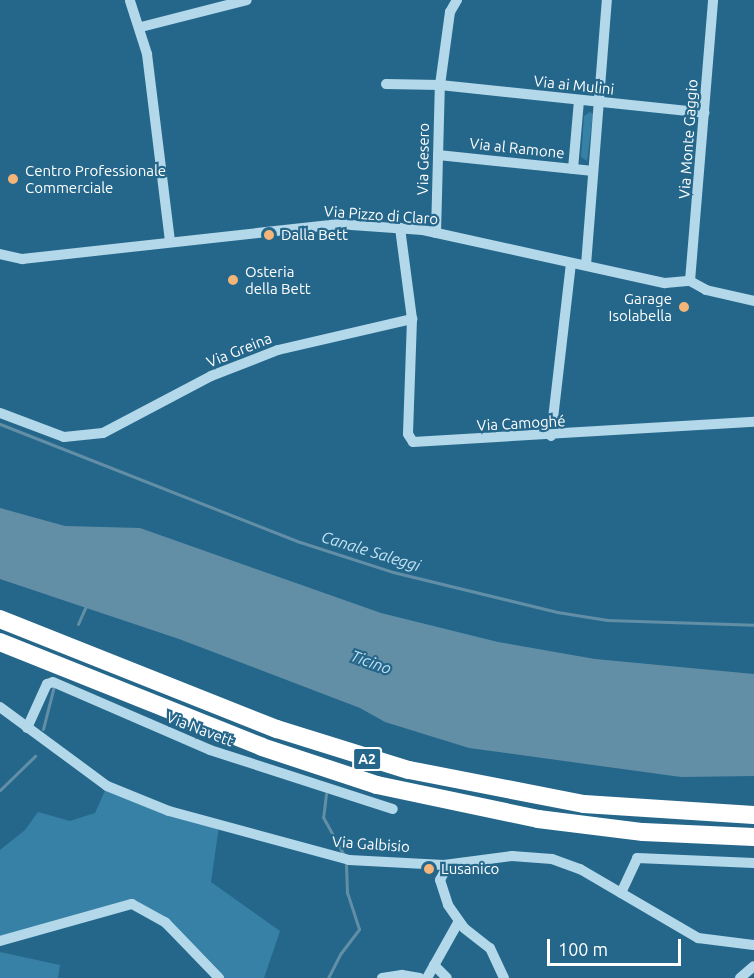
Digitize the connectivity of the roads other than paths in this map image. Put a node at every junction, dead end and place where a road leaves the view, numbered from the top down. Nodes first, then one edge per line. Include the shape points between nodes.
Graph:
1 (247, 0) edge
2 (457, 0) edge
3 (607, 0) edge
4 (713, 0) edge
5 (130, 1) edge
6 (141, 27) junction
7 (386, 84) dead end
8 (440, 85) junction
9 (579, 101) junction
10 (600, 103) junction
11 (705, 113) junction
12 (438, 155) junction
13 (573, 169) junction
14 (594, 171) junction
15 (400, 228) junction
16 (436, 233) junction
17 (170, 242) junction
18 (0, 254) edge
19 (571, 263) junction
20 (586, 266) junction
21 (690, 281) junction
22 (754, 302) edge
23 (412, 319) junction
24 (0, 413) edge
25 (754, 422) edge
26 (551, 436) junction
27 (0, 619) edge
28 (0, 642) edge
29 (0, 707) edge
30 (27, 728) junction
31 (393, 809) dead end
32 (754, 815) edge
33 (754, 837) edge
34 (754, 863) edge
35 (448, 865) junction
36 (621, 893) junction
37 (459, 921) junction
38 (0, 941) edge
39 (754, 945) edge
40 (434, 965) junction
41 (754, 966) edge
42 (219, 978) edge
43 (382, 978) edge
44 (420, 978) edge
45 (427, 978) edge
46 (447, 978) edge
47 (504, 978) edge
48 (740, 978) edge

1 - 6 street
2 - 8 street, Via Gesero via 450,12
3 - 10 street
4 - 11 street, Via Monte Gaggio
5 - 6 street
6 - 17 street
7 - 8 street
8 - 9 street, Via ai Mulini
8 - 12 street, Via Gesero
9 - 10 street, Via ai Mulini
9 - 13 street
10 - 11 street, Via ai Mulini
10 - 14 street
11 - 21 street, Via Monte Gaggio
12 - 13 street, Via al Ramone
12 - 16 street, Via Gesero
13 - 14 street, Via al Ramone
14 - 20 street
15 - 16 street, Via Pizzo di Claro
15 - 17 street, Via Pizzo di Claro via 297,225
15 - 23 street
16 - 19 street, Via Pizzo di Claro
17 - 18 street, Via Pizzo di Claro via 22,259
19 - 20 street, Via Pizzo di Claro
19 - 26 street
20 - 21 street, Via Pizzo di Claro via 665,283
21 - 22 street, Via Pizzo di Claro via 706,290
23 - 24 street, Via Greina via 278,350 211,376 103,433 64,436
23 - 26 street, Via Camoghé via 411,440 417,443
25 - 26 street, Via Camoghé
27 - 32 highway, A2 via 277,729 401,768 486,788 584,804
28 - 33 highway, A2 via 262,747 377,785 538,819 643,832
29 - 30 street, Via Galbisio
30 - 31 street, Via Navett via 47,684 53,682 210,750
30 - 35 street, Via Galbisio via 83,771 142,802 346,860
34 - 36 street via 637,858
35 - 36 street, Via Galbisio via 512,856 543,857 571,865
35 - 37 street via 440,880 441,889
36 - 39 street, Via Galbisio via 698,938
37 - 40 street
37 - 47 street via 490,948
38 - 42 street via 132,904 165,922
40 - 45 street
40 - 46 street
41 - 48 street
43 - 44 street

